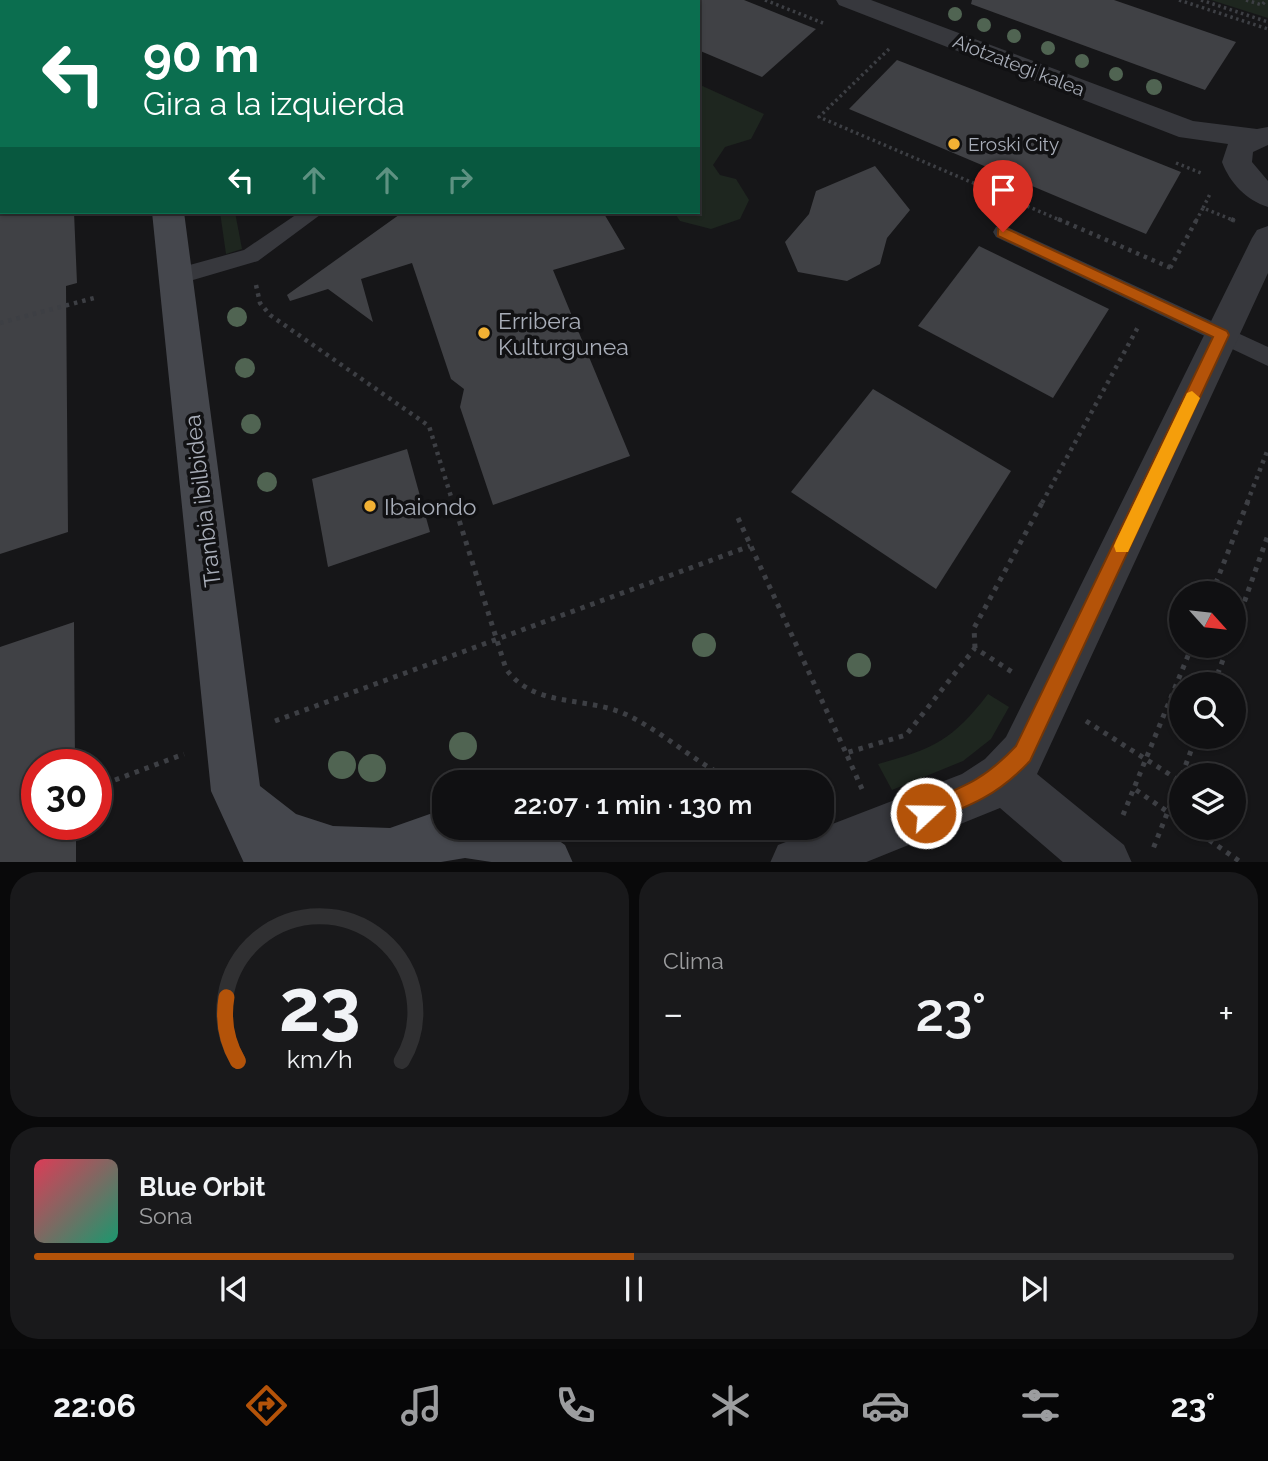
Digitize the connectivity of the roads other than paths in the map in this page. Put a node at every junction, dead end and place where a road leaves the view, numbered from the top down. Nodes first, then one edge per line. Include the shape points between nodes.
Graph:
1 (860, 2) edge
2 (1189, 130) junction
3 (1262, 137) edge
4 (1253, 184) edge
5 (168, 214) edge
6 (311, 214) edge
7 (1268, 215) edge
8 (1003, 232) dead end
9 (1268, 238) edge
10 (176, 277) junction
11 (1222, 335) junction
12 (1268, 357) edge
13 (1002, 776) junction
14 (236, 791) junction
15 (386, 858) edge
16 (1118, 861) edge
17 (272, 862) edge
18 (546, 862) edge
19 (799, 862) edge

1 - 2 street, Aiotzategi kalea
2 - 3 street, Aiotzategi kalea
2 - 4 street, Aiotzategi kalea via 1217,148
3 - 4 street via 1238,150 1236,159
4 - 7 street
5 - 10 main road, Tranbia ibilbidea
6 - 10 lane via 251,256
8 - 11 lane
9 - 11 street
10 - 14 main road, Tranbia ibilbidea
11 - 12 lane
11 - 13 street via 1051,698 1023,754
13 - 16 street via 1040,811
13 - 19 street via 978,793
14 - 15 main road via 254,813 301,844 329,853
14 - 17 main road, Tranbia ibilbidea
15 - 18 main road via 430,837 468,831 505,837

